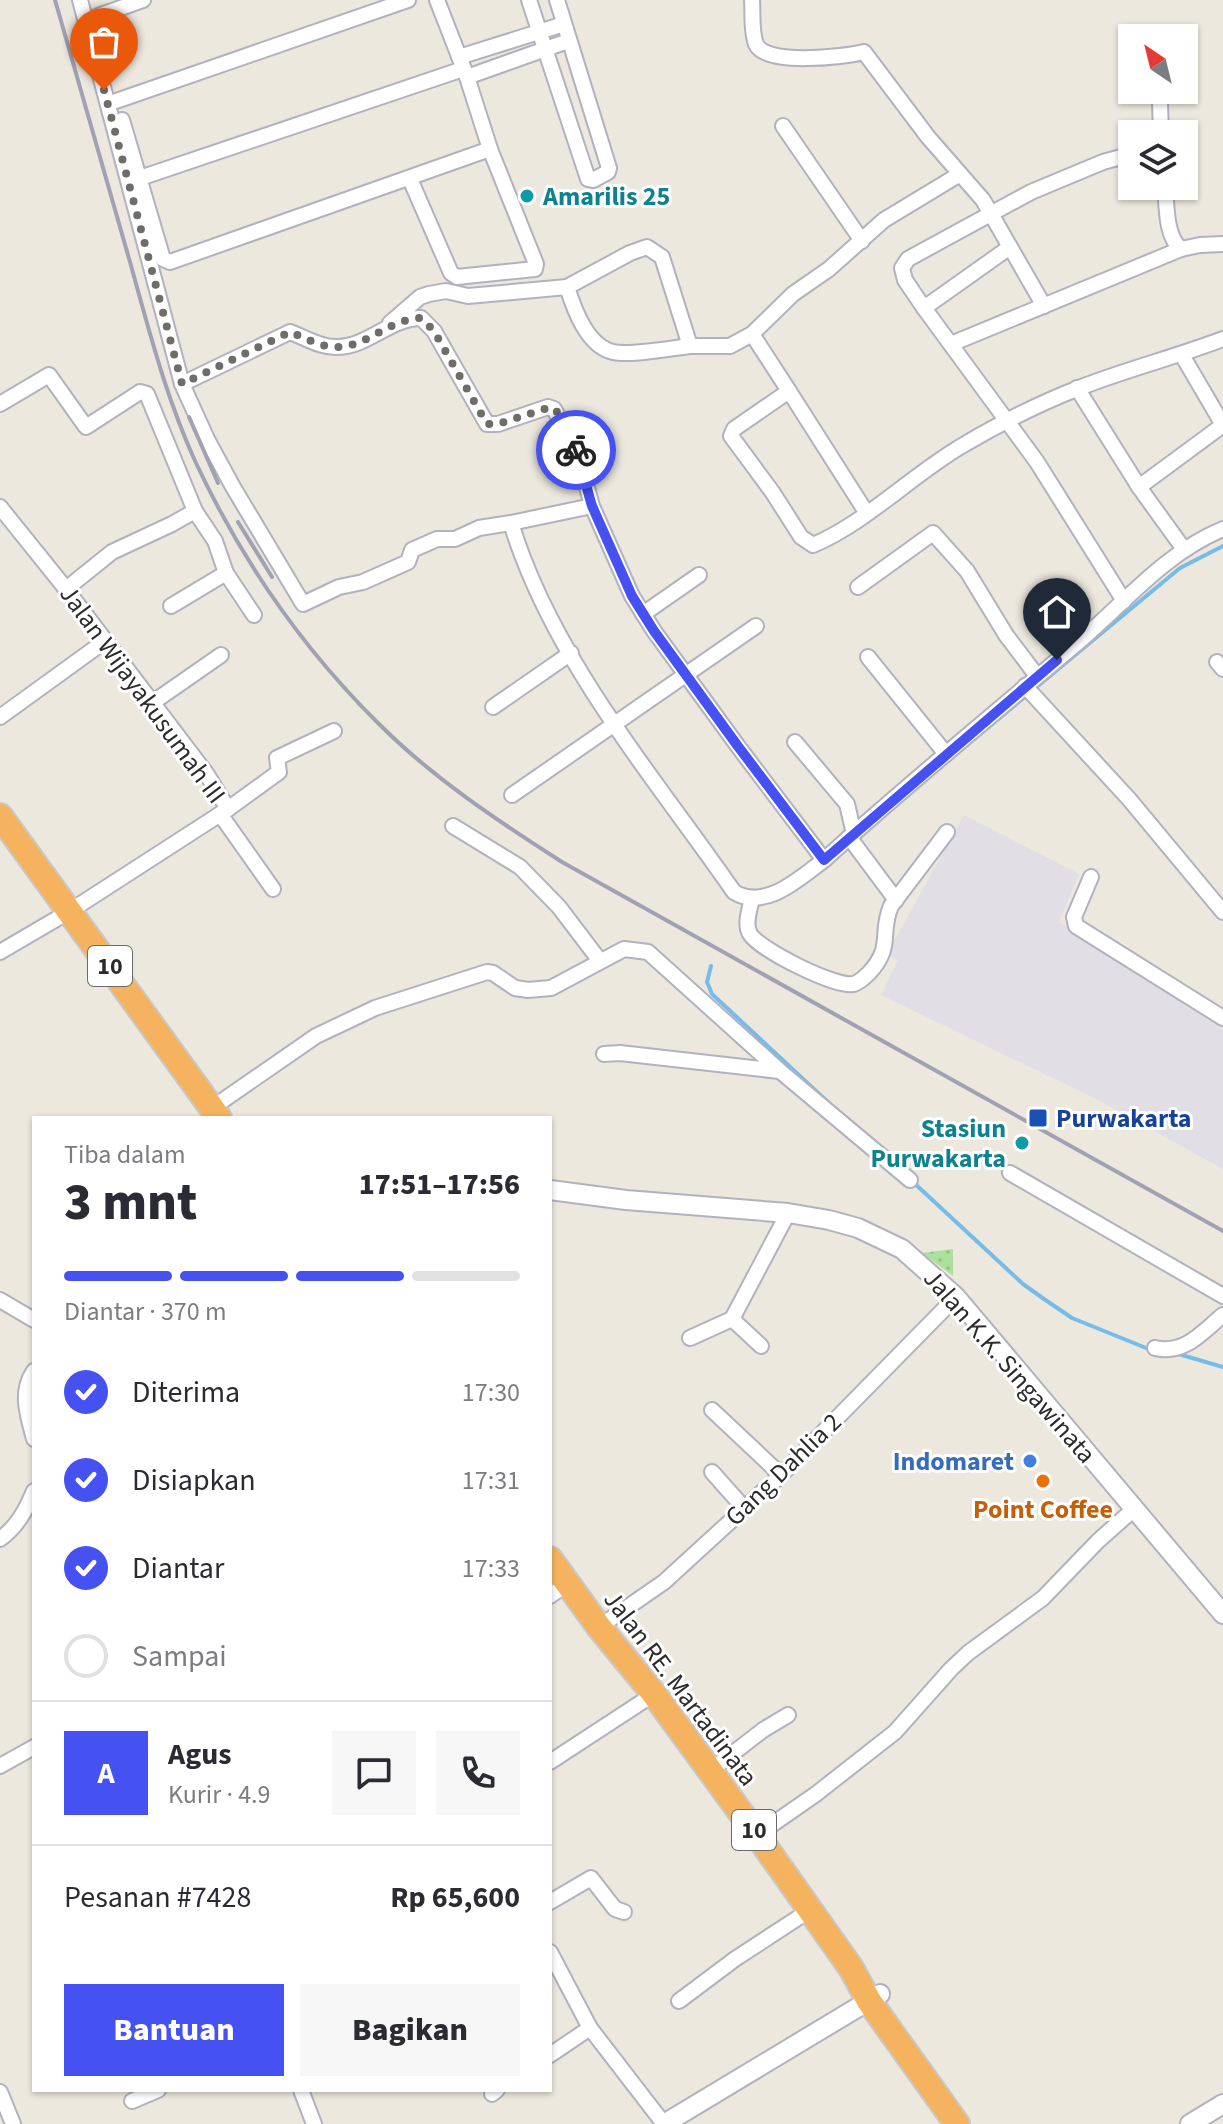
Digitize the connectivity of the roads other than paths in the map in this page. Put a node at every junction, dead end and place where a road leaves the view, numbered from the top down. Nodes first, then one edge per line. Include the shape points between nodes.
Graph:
1 (80, 0) edge
2 (143, 0) edge
3 (408, 0) edge
4 (437, 0) edge
5 (529, 0) edge
6 (557, 0) edge
7 (752, 0) edge
8 (564, 24) junction
9 (539, 33) junction
10 (568, 41) junction
11 (545, 48) junction
12 (463, 68) junction
13 (116, 101) junction
14 (783, 126) dead end
15 (490, 149) junction
16 (1118, 158) edge
17 (960, 174) junction
18 (140, 178) junction
19 (410, 179) junction
20 (1167, 200) edge
21 (991, 214) junction
22 (862, 241) junction
23 (1223, 244) edge
24 (1010, 247) junction
25 (1181, 249) junction
26 (567, 287) junction
27 (1044, 306) junction
28 (924, 308) junction
29 (387, 326) junction
30 (752, 334) junction
31 (1223, 339) edge
32 (951, 344) junction
33 (690, 346) junction
34 (1182, 355) junction
35 (182, 384) junction
36 (1077, 388) junction
37 (789, 391) junction
38 (0, 404) edge
39 (1007, 421) junction
40 (1139, 487) junction
41 (592, 506) junction
42 (0, 507) edge
43 (195, 511) junction
44 (866, 512) junction
45 (511, 523) junction
46 (1223, 529) edge
47 (1183, 548) junction
48 (226, 573) junction
49 (699, 575) dead end
50 (858, 587) dead end
51 (66, 589) junction
52 (1124, 601) junction
53 (171, 606) dead end
54 (643, 614) junction
55 (254, 615) dead end
56 (756, 626) dead end
57 (105, 641) junction
58 (571, 653) junction
59 (221, 655) dead end
60 (868, 657) dead end
61 (686, 676) junction
62 (1037, 676) junction
63 (1026, 688) junction
64 (152, 703) junction
65 (493, 707) dead end
66 (0, 717) edge
67 (616, 725) junction
68 (334, 731) dead end
69 (795, 742) dead end
70 (946, 754) junction
71 (512, 795) dead end
72 (224, 812) junction
73 (0, 816) edge
74 (453, 826) dead end
75 (947, 832) dead end
76 (852, 838) junction
77 (824, 860) junction
78 (1091, 877) dead end
79 (273, 889) dead end
80 (752, 898) junction
81 (896, 900) junction
82 (70, 911) junction
83 (1223, 912) edge
84 (0, 952) edge
85 (600, 961) junction
86 (1222, 1016) edge
87 (604, 1054) dead end
88 (780, 1071) junction
89 (215, 1113) edge
90 (1010, 1173) dead end
91 (910, 1180) dead end
92 (552, 1190) edge
93 (788, 1213) junction
94 (1223, 1296) edge
95 (956, 1297) junction
96 (0, 1300) edge
97 (1223, 1315) edge
98 (32, 1319) edge
99 (732, 1319) junction
100 (690, 1338) dead end
101 (761, 1346) dead end
102 (1155, 1348) dead end
103 (32, 1374) edge
104 (712, 1410) dead end
105 (32, 1430) edge
106 (712, 1472) dead end
107 (781, 1475) junction
108 (32, 1496) edge
109 (744, 1508) junction
110 (1134, 1509) junction
111 (0, 1539) edge
112 (552, 1566) edge
113 (559, 1590) edge
114 (1223, 1614) edge
115 (599, 1627) junction
116 (654, 1694) junction
117 (788, 1715) dead end
118 (32, 1748) edge
119 (552, 1761) edge
120 (0, 1766) edge
121 (710, 1771) junction
122 (757, 1835) junction
123 (552, 1901) edge
124 (810, 1910) junction
125 (624, 1912) dead end
126 (552, 1956) edge
127 (875, 1997) junction
128 (679, 2001) dead end
129 (590, 2028) junction
130 (552, 2054) edge
131 (0, 2092) edge
132 (153, 2092) edge
133 (302, 2092) edge
134 (132, 2101) dead end
135 (1223, 2104) edge
136 (952, 2110) edge
137 (13, 2124) edge
138 (314, 2124) edge
139 (664, 2124) edge
140 (972, 2124) edge
141 (1190, 2124) edge

1 - 35 street
2 - 13 street via 96,21
3 - 13 street
4 - 12 street
5 - 9 street
6 - 8 street
7 - 17 street via 756,44 762,52 821,57 864,52
8 - 9 street
8 - 10 street
9 - 11 street
9 - 12 street
10 - 11 street
10 - 11 street via 609,170 593,180 588,179
11 - 12 street
12 - 15 street
12 - 18 street
13 - 18 street
14 - 22 street
15 - 19 street
15 - 19 street via 536,264 532,272 457,277 451,273
16 - 21 street
17 - 21 street
17 - 22 street via 884,220
18 - 19 street via 163,259 170,262
20 - 25 street via 1171,233
21 - 24 street
21 - 28 street via 905,261 905,280
22 - 30 street via 793,294
23 - 25 street
24 - 27 street
24 - 28 street
25 - 27 street
26 - 29 street via 468,296 436,293 420,297
26 - 33 street via 577,316 596,342 613,352
26 - 33 street via 630,253 650,249 662,257
27 - 32 street
28 - 32 street
29 - 35 street via 339,347 290,332
29 - 41 street via 416,318 427,321 490,425 554,409 578,454
30 - 33 street via 730,346
30 - 37 street
31 - 34 street
32 - 39 street
34 - 36 street
34 - 40 street via 1223,425
35 - 45 street via 233,487 303,604 408,562 412,550 421,545
36 - 39 street
36 - 40 street
37 - 44 street
37 - 44 street via 731,436 808,544 837,533
38 - 43 street via 49,375 86,427 140,392 147,394
39 - 44 street
39 - 52 street
40 - 47 street
41 - 45 street
41 - 54 street
42 - 51 street, Jalan Wijayakusumah III
43 - 48 street via 215,541
43 - 51 street via 112,552
45 - 58 street via 546,610
46 - 47 street
47 - 52 street
48 - 53 street
48 - 55 street
49 - 54 street
50 - 62 street via 933,533 967,571
51 - 57 street, Jalan Wijayakusumah III
52 - 62 street
54 - 61 street
56 - 61 street
57 - 64 street, Jalan Wijayakusumah III
57 - 66 street
58 - 65 street
58 - 67 street
59 - 64 street
60 - 70 street
61 - 67 street
61 - 77 street
62 - 63 street
63 - 70 street
63 - 83 street via 1129,799
64 - 72 street, Jalan Wijayakusumah III via 206,773
67 - 71 street
67 - 80 street via 734,892
68 - 72 street via 277,758 279,772
69 - 76 street via 847,804
70 - 76 street
72 - 79 street
72 - 82 street, Jalan Wijayakusumah III
73 - 82 highway, 10
74 - 85 street via 520,867
75 - 81 street
76 - 77 street
76 - 81 street
77 - 80 street via 782,892
78 - 86 street via 1074,917 1076,926
80 - 81 street via 751,936 816,973 856,984 883,954 885,920
82 - 84 street, Jalan Wijayakusumah III
82 - 89 highway, 10
85 - 88 street via 624,949 648,952
85 - 89 street via 551,988 515,988 487,972 375,1008 316,1036
87 - 88 street
88 - 91 street
90 - 94 street
92 - 93 street, Jalan K.K. Singawinata
93 - 95 street, Jalan K.K. Singawinata via 882,1238
93 - 99 street
95 - 107 street, Gang Dahlia 2
95 - 110 street, Jalan K.K. Singawinata
96 - 98 street
97 - 102 street via 1187,1345 1167,1351
99 - 100 street
99 - 101 street
103 - 105 street via 25,1397
104 - 107 street
106 - 109 street
107 - 109 street, Gang Dahlia 2
108 - 111 street via 16,1525
109 - 115 street, Gang Dahlia 2 via 664,1582
110 - 114 street, Jalan K.K. Singawinata
110 - 122 street via 1043,1598 968,1653 895,1732
112 - 113 highway, Jalan RE. Martadinata / 10
113 - 115 highway, Jalan RE. Martadinata / 10
115 - 116 highway, Jalan RE. Martadinata / 10
116 - 119 street
116 - 121 highway, Jalan RE. Martadinata / 10
117 - 121 street
118 - 120 street
121 - 122 highway, Jalan RE. Martadinata / 10
122 - 124 highway, Jalan RE. Martadinata / 10
123 - 125 street via 591,1878 615,1909
124 - 127 highway, Jalan RE. Martadinata / 10
124 - 128 street
126 - 129 street
127 - 136 highway, Jalan RE. Martadinata / 10
127 - 139 street
129 - 130 street
129 - 139 street
131 - 137 street
132 - 134 street
133 - 138 street
135 - 141 street
136 - 140 highway, Jalan RE. Martadinata / 10

